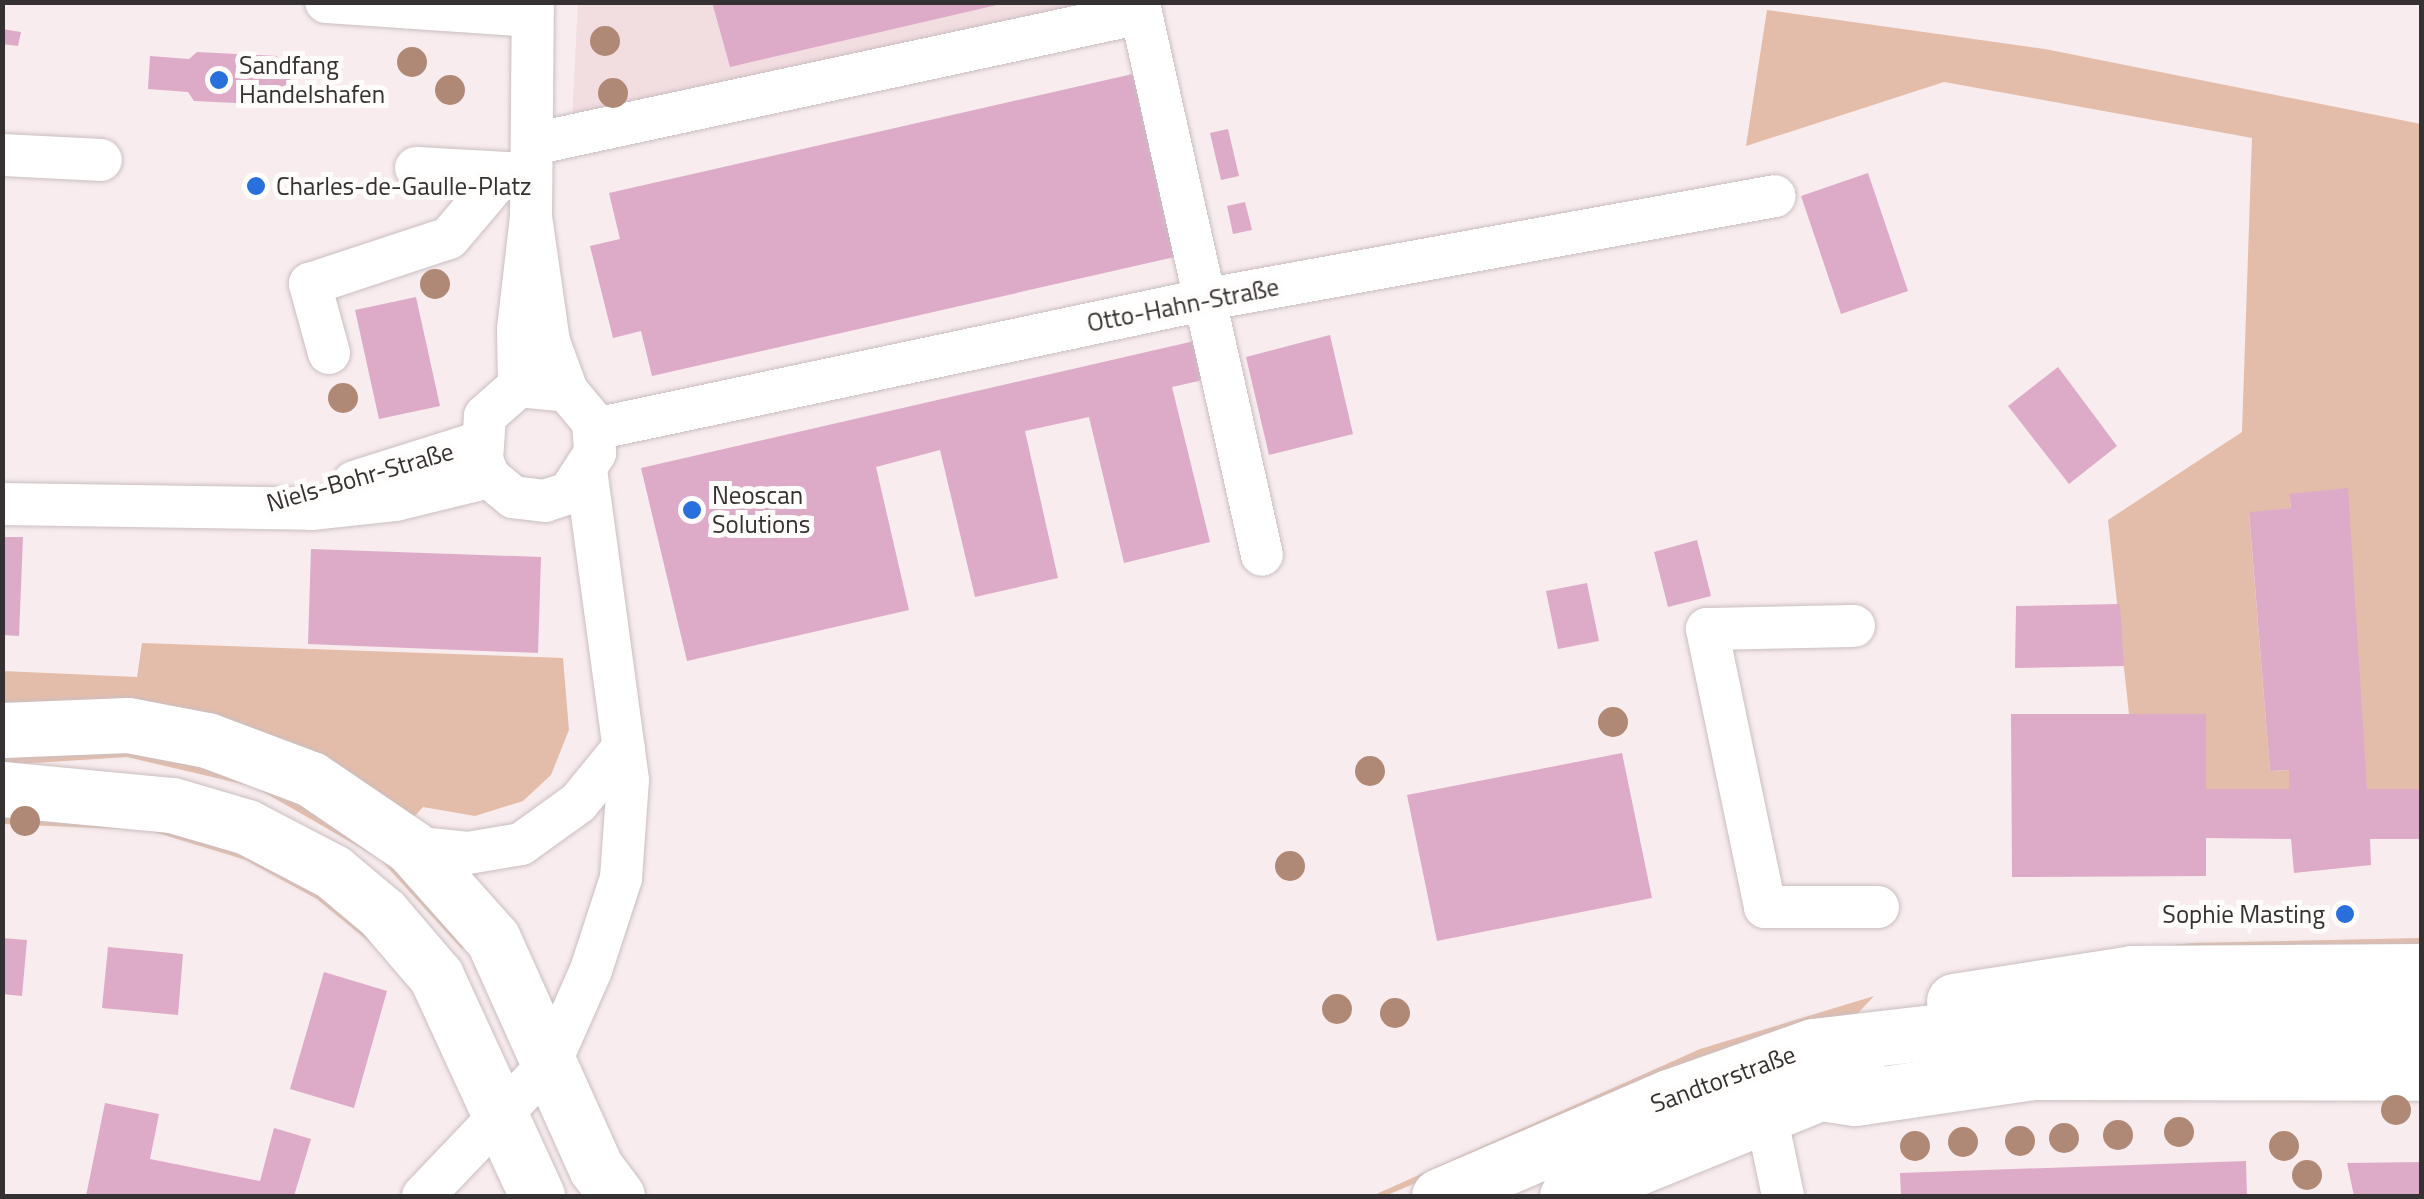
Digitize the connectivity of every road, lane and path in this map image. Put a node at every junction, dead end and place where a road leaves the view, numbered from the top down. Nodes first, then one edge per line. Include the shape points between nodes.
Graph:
1 (326, 2) edge
2 (532, 10) edge
3 (1098, 12) edge
4 (2, 155) edge
5 (101, 160) dead end
6 (523, 164) junction
7 (416, 168) dead end
8 (1775, 196) dead end
9 (532, 217) junction
10 (1202, 300) junction
11 (329, 354) dead end
12 (519, 386) junction
13 (566, 391) junction
14 (595, 430) junction
15 (484, 460) junction
16 (587, 474) junction
17 (544, 501) junction
18 (2, 504) edge
19 (1262, 555) dead end
20 (602, 610) junction
21 (1854, 626) dead end
22 (2, 730) edge
23 (624, 747) junction
24 (2, 790) edge
25 (411, 847) junction
26 (1878, 907) dead end
27 (2422, 972) edge
28 (2422, 1022) edge
29 (550, 1063) junction
30 (1820, 1070) junction
31 (2422, 1073) edge
32 (1766, 1114) junction
33 (500, 1120) junction
34 (423, 1196) edge
35 (537, 1196) edge
36 (618, 1196) edge
37 (1439, 1196) edge
38 (1567, 1196) edge
39 (1783, 1196) edge

1 - 2 street
2 - 6 street
3 - 6 street
3 - 10 street via 1141,12
4 - 5 street
6 - 7 street
6 - 9 street
6 - 11 street via 450,238 310,284
8 - 10 street, Otto-Hahn-Straße
9 - 12 street via 518,329
9 - 13 street via 545,325
10 - 14 street, Otto-Hahn-Straße
10 - 19 street
12 - 13 street
12 - 15 street via 490,408
13 - 14 street via 585,407
14 - 16 street
15 - 17 street via 514,497
15 - 18 street, Niels-Bohr-Straße via 366,504
16 - 17 street via 569,493
16 - 20 street
17 - 20 street
20 - 23 street
21 - 26 street via 1707,629 1765,908
22 - 25 main road via 98,724 207,740 311,779
23 - 25 street via 578,803 521,844 468,854
23 - 29 street via 628,810 620,878
24 - 33 main road via 172,805 246,827 332,872 383,914 436,976
25 - 29 main road via 493,939
27 - 30 main road via 2079,978 1955,1001
28 - 30 main road, Sandtorstraße via 2083,1025 1850,1079
29 - 33 street
29 - 36 main road via 596,1168
30 - 31 main road via 1854,1098 2033,1072
30 - 32 main road, Sandtorstraße
30 - 37 main road, Sandtorstraße via 1669,1097
32 - 38 main road, Sandtorstraße
32 - 39 street
33 - 34 street
33 - 35 main road

